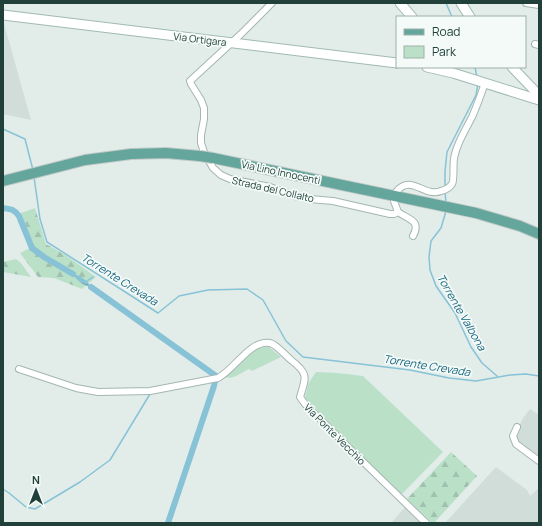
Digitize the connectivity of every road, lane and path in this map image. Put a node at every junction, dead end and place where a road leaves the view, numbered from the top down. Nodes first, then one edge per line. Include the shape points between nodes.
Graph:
1 (272, 3) edge
2 (400, 3) edge
3 (462, 3) edge
4 (526, 3) edge
5 (539, 5) edge
6 (3, 15) edge
7 (411, 16) edge
8 (469, 16) edge
9 (232, 43) junction
10 (396, 63) edge
11 (442, 68) edge
12 (455, 68) edge
13 (513, 68) edge
14 (468, 77) junction
15 (484, 82) junction
16 (537, 100) edge
17 (3, 181) edge
18 (396, 192) dead end
19 (394, 201) dead end
20 (398, 212) junction
21 (539, 234) edge
22 (413, 236) dead end
23 (19, 369) dead end
24 (517, 426) dead end
25 (539, 461) edge
26 (426, 523) edge

1 - 9 street, Strada del Collalto
2 - 7 main road
3 - 8 main road
4 - 5 street
6 - 9 main road, Via Ortigara
9 - 10 main road, Via Ortigara
9 - 20 street, Strada del Collalto via 190,81 204,108 201,143 215,171 225,178 270,187 295,196 333,201 390,214
11 - 14 main road
12 - 14 main road
13 - 16 main road via 534,90
14 - 15 main road
15 - 16 main road
15 - 18 street via 476,109 455,154 452,184 435,192 409,184
17 - 21 main road, Via Lino Innocenti, bridge via 85,160 131,154 166,153 200,156 476,213
19 - 20 street
20 - 22 street via 415,224 416,231
23 - 26 street, Via Ponte Vecchio via 70,387 91,391 150,391 218,378 255,346 271,343 303,371 304,383 300,397 305,404
24 - 25 street via 513,436 516,444

